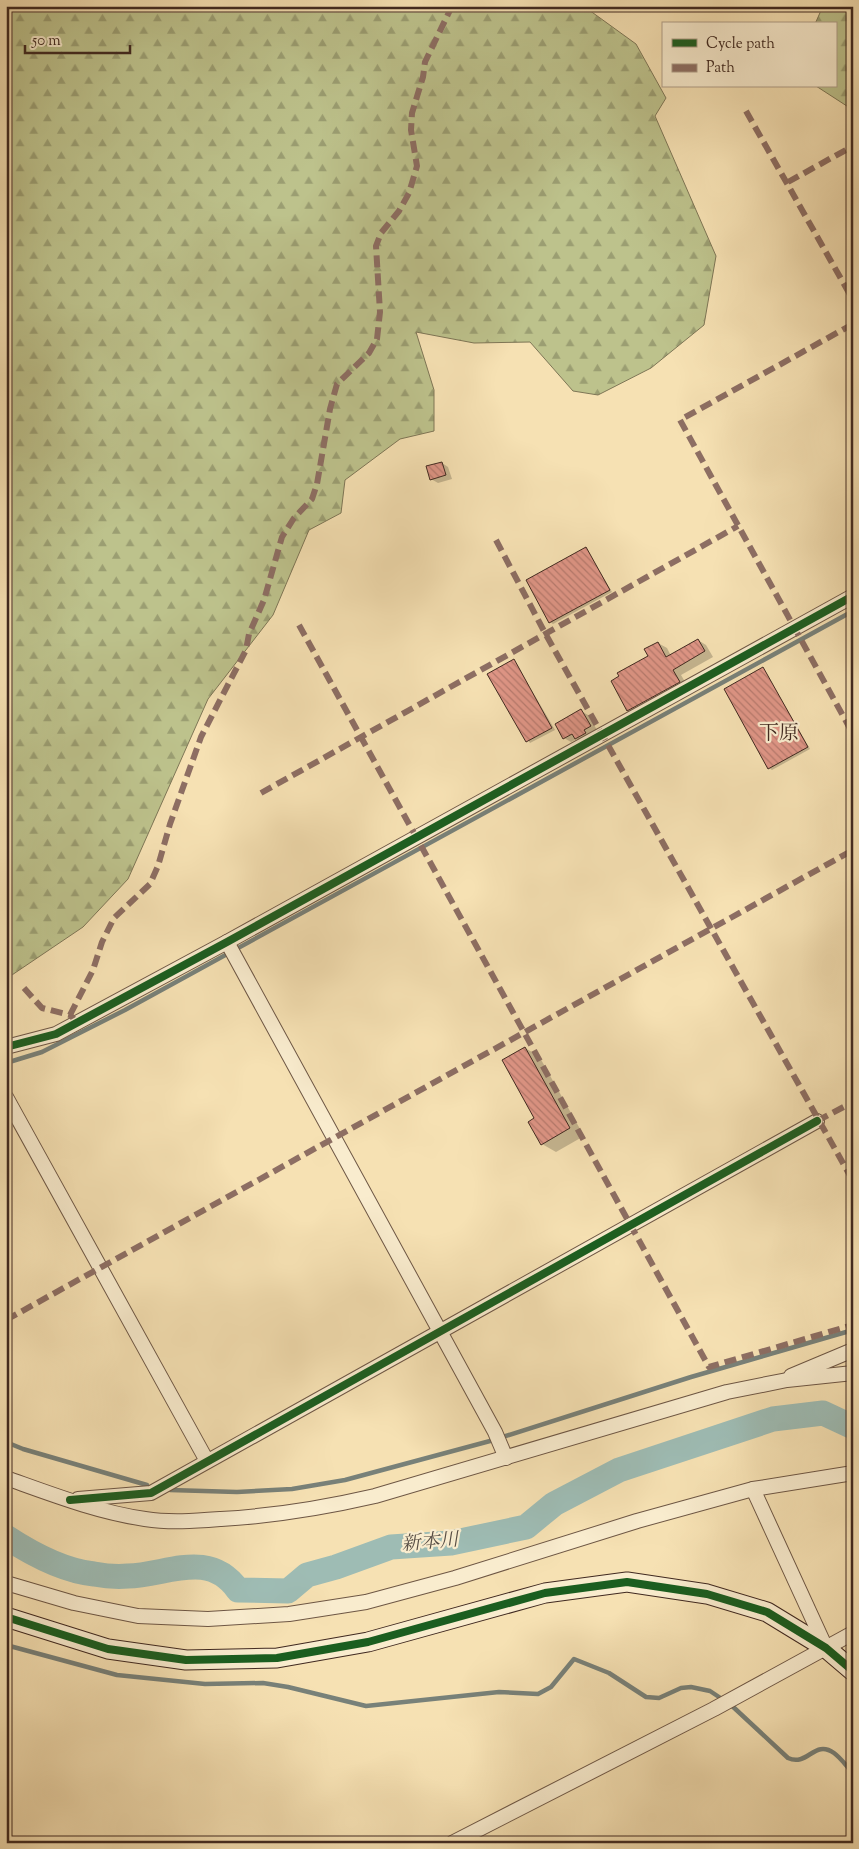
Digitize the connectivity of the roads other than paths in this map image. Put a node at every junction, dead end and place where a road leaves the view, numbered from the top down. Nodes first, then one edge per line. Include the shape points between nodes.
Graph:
1 (853, 596) edge
2 (228, 942) junction
3 (6, 1047) edge
4 (6, 1097) edge
5 (817, 1121) dead end
6 (441, 1332) junction
7 (853, 1350) edge
8 (853, 1373) edge
9 (788, 1380) junction
10 (506, 1458) junction
11 (207, 1461) junction
12 (853, 1473) edge
13 (6, 1478) edge
14 (752, 1489) junction
15 (70, 1500) junction
16 (6, 1582) edge
17 (6, 1617) edge
18 (853, 1633) edge
19 (826, 1648) junction
20 (853, 1671) edge
21 (452, 1843) edge

1 - 2 street
2 - 3 street via 56,1034
2 - 6 street
4 - 11 street
5 - 6 street
6 - 10 street
6 - 11 street
7 - 9 street via 793,1374
8 - 9 street
9 - 10 street via 727,1392
10 - 15 street via 375,1496 268,1516 182,1522 103,1511
11 - 15 street via 151,1493
12 - 14 street
13 - 15 street
14 - 16 street via 455,1578 366,1602 289,1614 208,1619 138,1616 74,1603
14 - 19 street
17 - 19 street via 108,1649 186,1660 277,1658 368,1642 545,1593 627,1582 706,1594 767,1612
18 - 19 street
19 - 20 street
19 - 21 street via 705,1714

